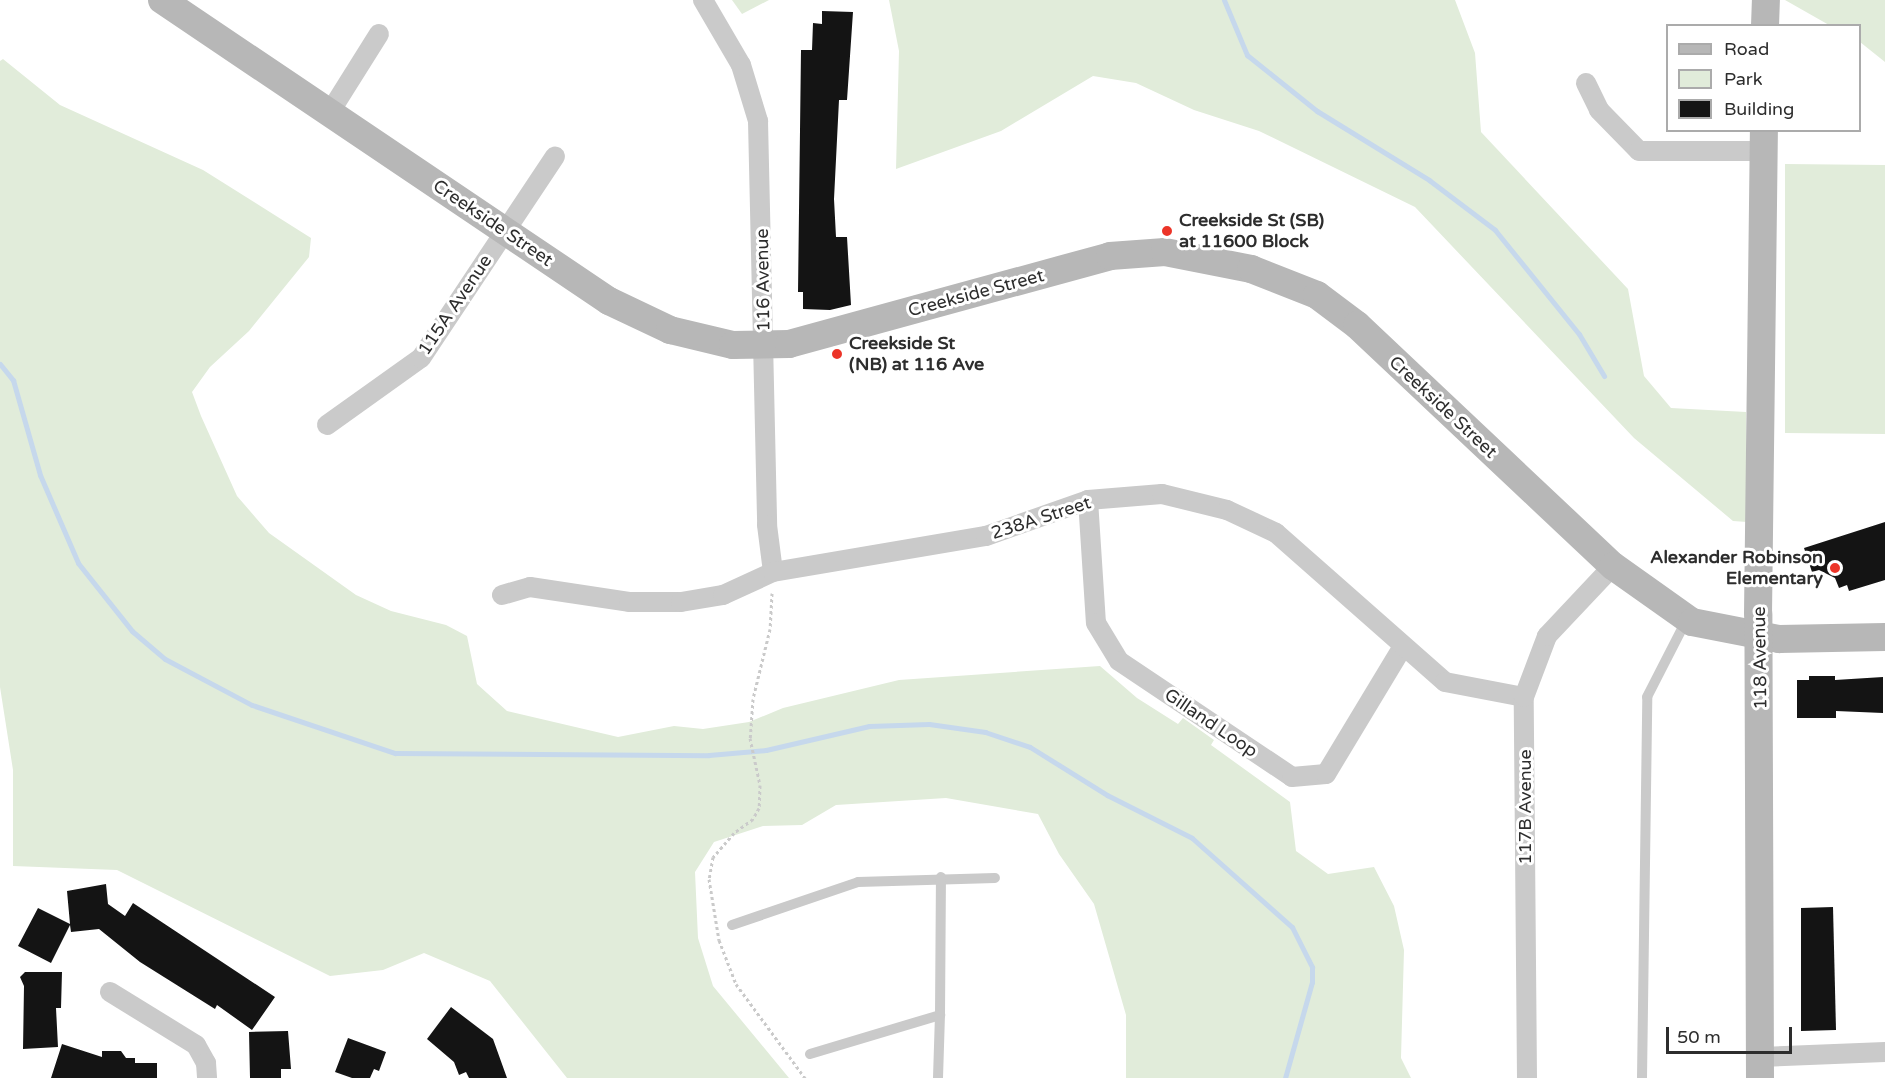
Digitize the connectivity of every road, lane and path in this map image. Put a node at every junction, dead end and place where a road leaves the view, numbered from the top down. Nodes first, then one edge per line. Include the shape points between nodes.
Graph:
1 (162, 0) edge
2 (703, 0) edge
3 (1766, 0) edge
4 (1765, 24) edge
5 (379, 34) dead end
6 (1586, 83) dead end
7 (330, 112) junction
8 (1764, 141) edge
9 (555, 156) dead end
10 (504, 232) junction
11 (764, 346) junction
12 (327, 425) dead end
13 (1088, 500) junction
14 (1613, 566) junction
15 (773, 572) junction
16 (502, 595) dead end
17 (1687, 619) junction
18 (1760, 637) junction
19 (1885, 637) edge
20 (1402, 648) junction
21 (1524, 697) junction
22 (760, 785) dead end
23 (941, 877) junction
24 (995, 878) dead end
25 (732, 925) dead end
26 (110, 992) dead end
27 (939, 1015) junction
28 (1885, 1052) edge
29 (810, 1054) dead end
30 (1760, 1068) edge
31 (207, 1078) edge
32 (938, 1078) edge
33 (1527, 1078) edge
34 (1642, 1078) edge

1 - 7 street, Creekside Street
2 - 11 street, 116 Avenue via 741,65 758,121
3 - 4 street
5 - 7 street
6 - 8 street via 1599,110 1639,151
7 - 10 street, Creekside Street
8 - 18 street, 118 Avenue
9 - 10 street, 115A Avenue
10 - 11 street, Creekside Street via 609,301 652,323 698,338
10 - 12 street, 115A Avenue via 421,358
11 - 14 street, Creekside Street via 801,342 1110,256 1165,252 1251,269 1317,295 1356,325
11 - 15 street, 116 Avenue via 767,525
13 - 15 street, 238A Street via 986,536
13 - 20 street, 238A Street via 1162,494 1236,514 1276,533
13 - 20 street, Gilland Loop via 1096,623 1119,661 1292,777 1326,774
14 - 17 street, Creekside Street
14 - 21 street, 117B Avenue via 1547,636
15 - 16 street, 238A Street via 723,595 681,602 629,602 530,587
15 - 22 path via 770,629 753,699 750,738
17 - 18 street, Creekside Street
17 - 34 lane via 1647,696
18 - 19 street, Creekside Street
18 - 30 street, 118 Avenue
20 - 21 street, 238A Street via 1445,682
21 - 33 street, 117B Avenue
23 - 24 lane
23 - 25 lane via 858,882
23 - 27 lane
26 - 31 street via 196,1045 206,1062
27 - 29 lane
27 - 32 lane
28 - 30 street

